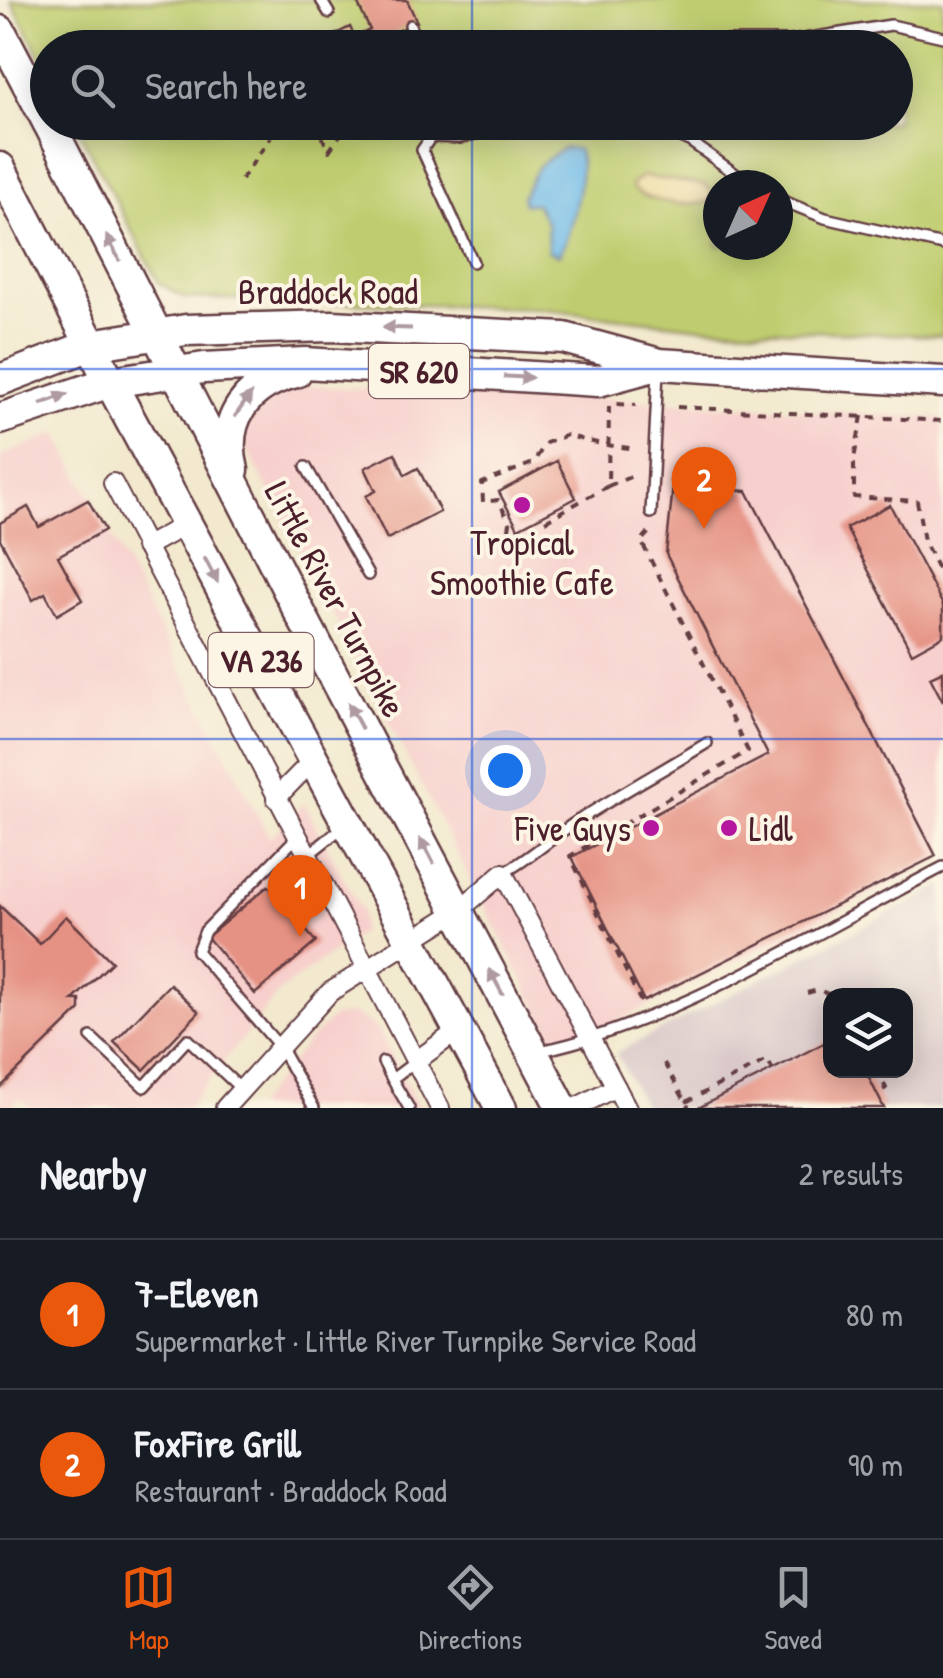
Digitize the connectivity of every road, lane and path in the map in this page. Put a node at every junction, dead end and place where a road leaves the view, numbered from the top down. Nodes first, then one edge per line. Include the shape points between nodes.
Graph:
1 (321, 0) edge
2 (329, 13) dead end
3 (410, 25) dead end
4 (0, 30) edge
5 (412, 30) edge
6 (854, 30) edge
7 (943, 37) edge
8 (30, 88) edge
9 (57, 140) edge
10 (269, 140) edge
11 (324, 140) edge
12 (337, 140) edge
13 (428, 140) edge
14 (687, 140) edge
15 (0, 168) edge
16 (731, 170) edge
17 (241, 180) dead end
18 (793, 205) edge
19 (943, 245) edge
20 (473, 262) dead end
21 (158, 334) junction
22 (91, 345) junction
23 (658, 364) junction
24 (329, 365) junction
25 (177, 372) junction
26 (0, 380) edge
27 (110, 382) junction
28 (943, 382) edge
29 (636, 405) dead end
30 (677, 407) dead end
31 (862, 416) junction
32 (0, 419) edge
33 (943, 421) edge
34 (608, 446) junction
35 (654, 451) junction
36 (306, 467) dead end
37 (653, 476) junction
38 (113, 482) dead end
39 (608, 486) junction
40 (240, 497) junction
41 (652, 513) dead end
42 (659, 522) dead end
43 (187, 524) junction
44 (146, 547) junction
45 (368, 575) dead end
46 (943, 578) edge
47 (707, 743) dead end
48 (314, 758) junction
49 (276, 798) junction
50 (349, 822) junction
51 (298, 838) junction
52 (307, 856) junction
53 (943, 868) edge
54 (503, 873) junction
55 (458, 911) junction
56 (412, 936) junction
57 (367, 967) junction
58 (823, 992) edge
59 (807, 993) dead end
60 (637, 1021) junction
61 (460, 1029) junction
62 (91, 1036) dead end
63 (592, 1041) junction
64 (280, 1047) junction
65 (763, 1052) dead end
66 (533, 1053) junction
67 (768, 1060) junction
68 (383, 1062) dead end
69 (416, 1062) junction
70 (664, 1063) dead end
71 (773, 1070) dead end
72 (392, 1078) junction
73 (880, 1078) edge
74 (616, 1087) junction
75 (242, 1090) junction
76 (876, 1094) dead end
77 (312, 1104) edge
78 (687, 1105) edge
79 (225, 1108) edge
80 (326, 1108) edge
81 (408, 1108) edge
82 (440, 1108) edge
83 (502, 1108) edge
84 (562, 1108) edge
85 (576, 1108) edge
86 (627, 1108) edge

1 - 2 lane
3 - 5 lane
4 - 8 main road, Little River Turnpike / VA 236
6 - 7 lane via 891,24
21 -> 9 main road, Little River Turnpike / VA 236
10 - 17 path
11 - 12 path via 329,151
13 - 20 lane via 422,150
14 - 16 lane
15 - 22 main road, VA 236
18 - 19 lane
21 - 22 main road, Braddock Road / SR 620
23 -> 21 main road, Braddock Road / SR 620 via 564,338 428,329 316,326
21 - 25 main road, Little River Turnpike / VA 236
22 - 26 main road, Braddock Road / SR 620
22 - 27 main road, VA 236
24 -> 23 main road, Braddock Road / SR 620 via 598,381
23 - 28 main road, Braddock Road / SR 620
23 - 35 lane
24 - 25 main road, Braddock Road / SR 620
40 -> 24 main road via 230,439 236,411 276,377
25 - 27 main road, Braddock Road / SR 620
25 - 40 main road, Little River Turnpike / VA 236
32 -> 27 main road, Braddock Road / SR 620
27 - 43 main road, VA 236
29 - 34 path via 609,404
30 - 31 path
31 - 33 path
31 - 46 path via 854,498 917,501 924,542
34 - 35 path
34 - 39 path
34 - 39 path via 556,438 533,463 482,484 483,502 498,500 510,523 506,542
35 - 37 lane
36 - 45 lane
37 - 39 path
37 - 41 lane
38 - 44 street
55 -> 40 main road, Little River Turnpike / VA 236
42 - 60 path via 642,541 748,751 570,856 642,998
43 - 44 street
43 -> 48 main road, VA 236
44 - 49 street
47 - 54 lane
48 - 49 street
48 - 50 main road, VA 236
49 - 51 street
50 - 52 lane
50 - 56 main road, VA 236
51 - 52 street
51 - 64 lane via 198,942 203,962
52 - 57 street
53 - 60 lane
54 - 55 street
54 - 63 street
55 - 56 street
66 -> 55 main road, Little River Turnpike / VA 236
56 - 57 street
56 - 61 main road, VA 236
57 - 64 street via 330,992
57 - 69 street
58 - 59 path
60 - 63 lane
61 - 69 street
61 - 83 main road, VA 236
62 - 75 lane via 144,1087 188,1039
63 - 66 lane
63 - 74 street
64 - 75 street
64 - 77 lane
65 - 67 path
66 - 84 main road, Little River Turnpike / VA 236
67 - 71 path
67 - 78 path
68 - 72 lane
69 - 72 lane
69 - 82 street
70 - 78 path
72 - 81 lane
73 - 76 path via 886,1088
74 - 85 street
74 - 86 street
75 - 79 street
77 - 80 lane

